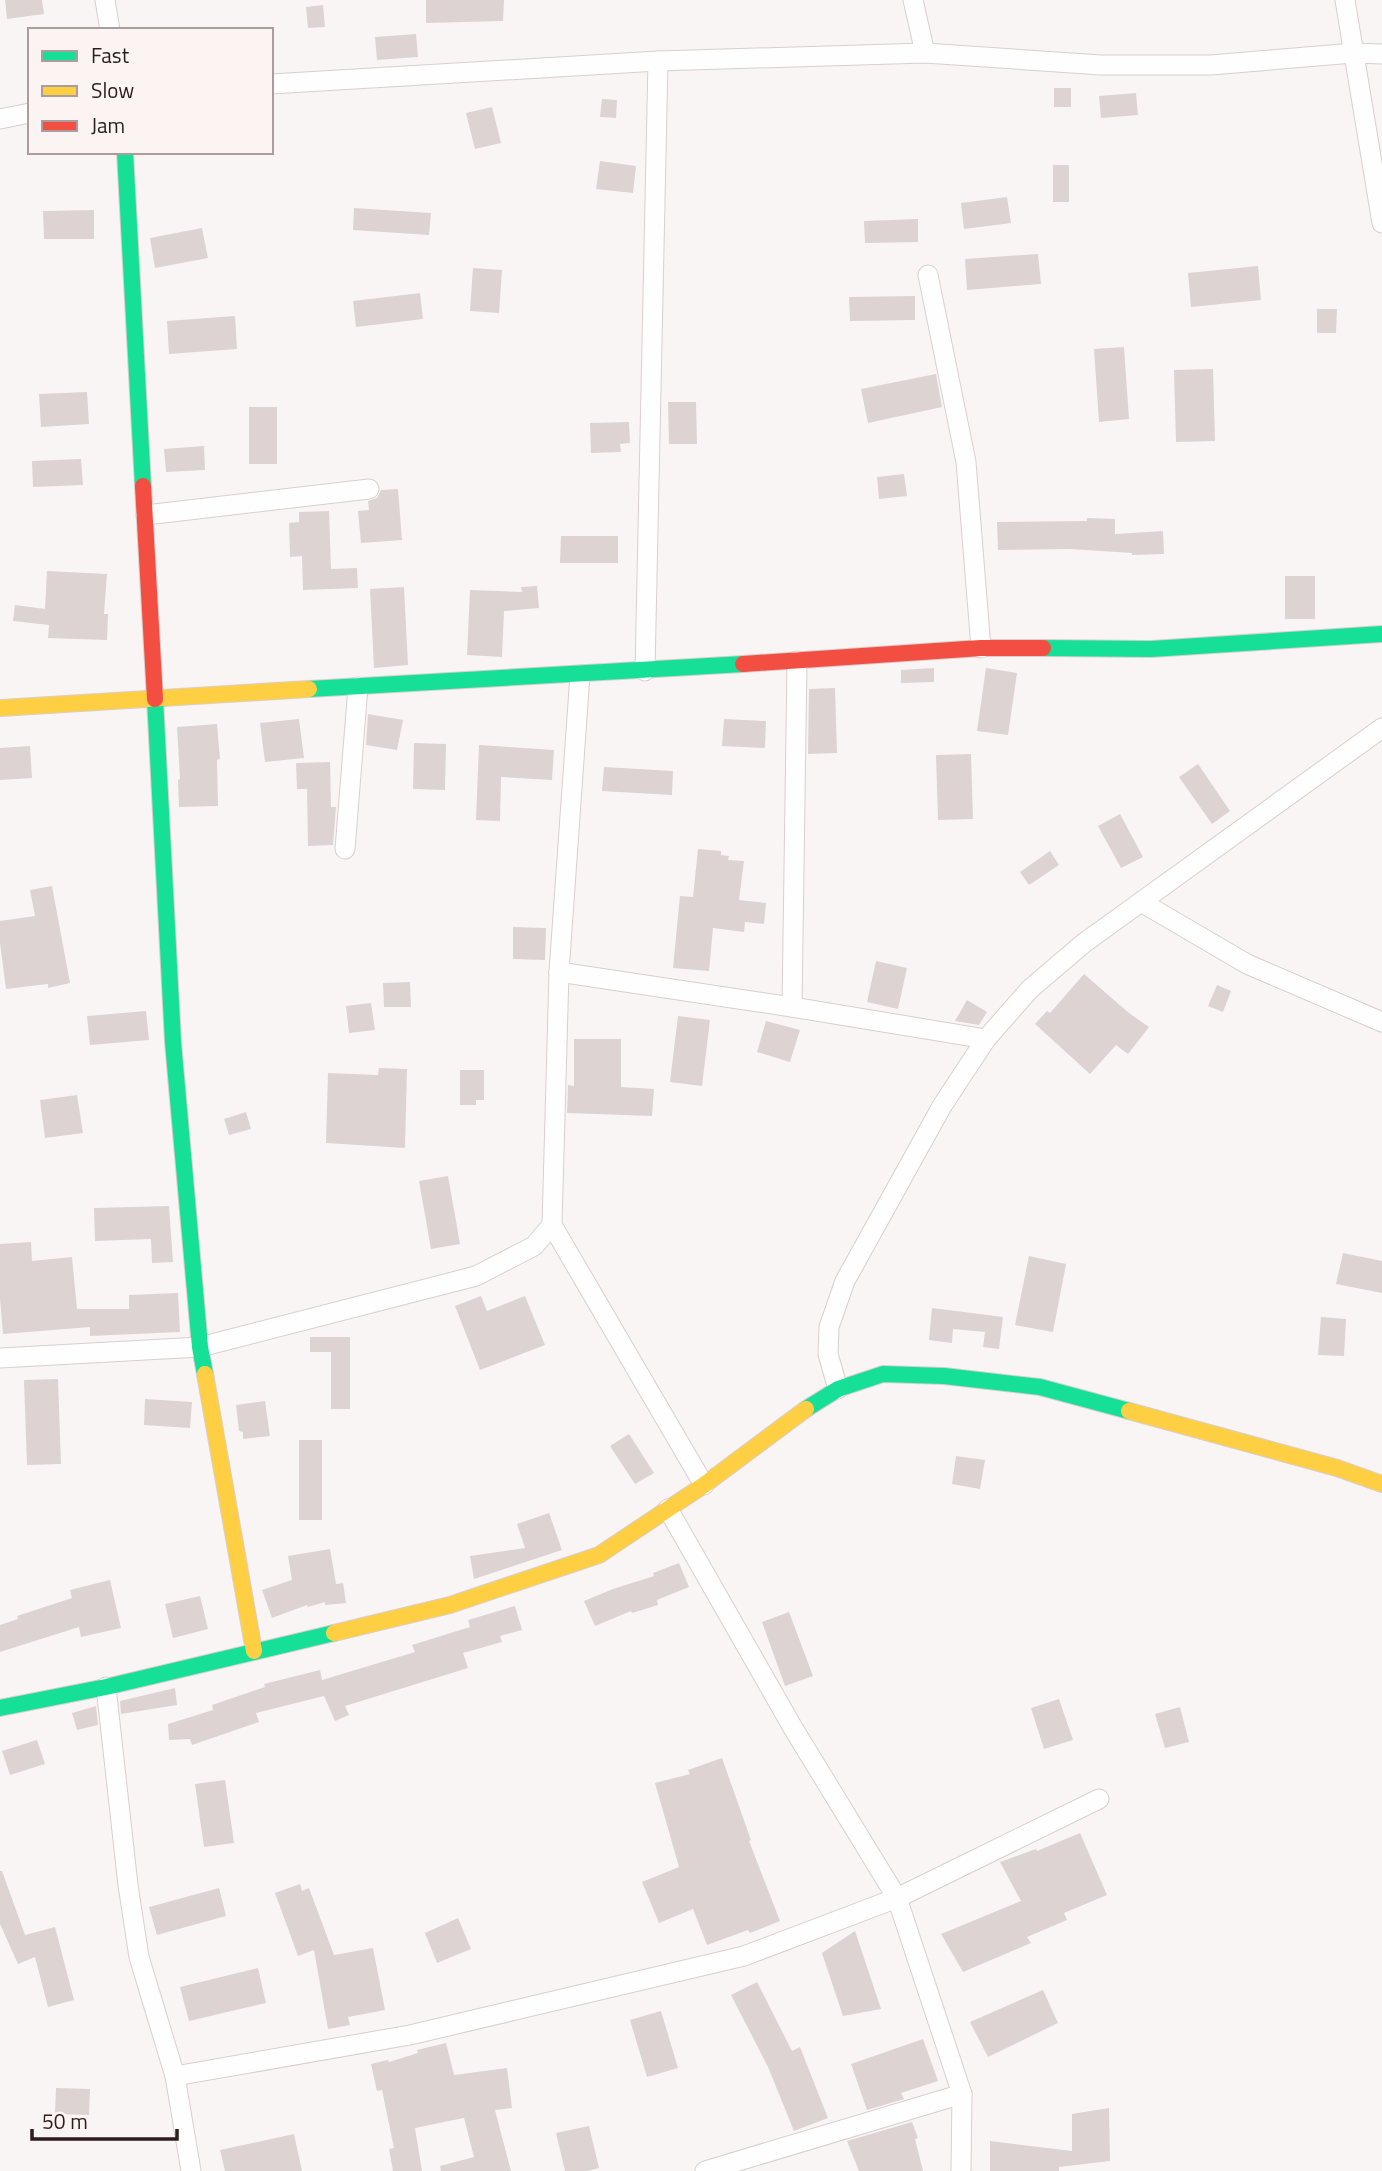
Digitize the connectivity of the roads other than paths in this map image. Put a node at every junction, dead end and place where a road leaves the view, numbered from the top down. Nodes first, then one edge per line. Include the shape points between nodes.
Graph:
1 (105, 0) edge
2 (913, 0) edge
3 (1345, 0) edge
4 (110, 28) edge
5 (925, 53) junction
6 (1353, 53) junction
7 (1382, 54) edge
8 (658, 61) junction
9 (273, 84) edge
10 (28, 113) edge
11 (0, 119) edge
12 (125, 154) edge
13 (1382, 223) edge
14 (928, 275) dead end
15 (369, 489) dead end
16 (146, 515) junction
17 (1382, 634) edge
18 (981, 648) junction
19 (797, 661) junction
20 (645, 671) junction
21 (580, 676) junction
22 (358, 687) junction
23 (156, 697) junction
24 (0, 708) edge
25 (1382, 728) edge
26 (345, 849) dead end
27 (1141, 902) junction
28 (559, 972) junction
29 (792, 1007) junction
30 (1382, 1022) edge
31 (986, 1039) junction
32 (552, 1225) junction
33 (200, 1347) junction
34 (0, 1358) edge
35 (838, 1389) junction
36 (1382, 1484) edge
37 (704, 1485) junction
38 (668, 1509) junction
39 (254, 1651) junction
40 (106, 1687) junction
41 (0, 1708) edge
42 (1099, 1799) dead end
43 (897, 1898) junction
44 (174, 2076) junction
45 (962, 2094) junction
46 (191, 2171) edge
47 (705, 2171) edge
48 (961, 2171) edge

1 - 4 street
2 - 5 street
3 - 6 street
5 - 6 street via 1101,65 1211,65
5 - 8 street
6 - 7 street
6 - 13 street
8 - 9 street
8 - 20 street
10 - 11 street
12 - 16 street
14 - 18 street via 966,462
15 - 16 street
16 - 23 street
17 - 18 street via 1151,649
18 - 19 street
19 - 20 street
19 - 29 street
20 - 21 street
21 - 22 street
21 - 28 street
22 - 23 street
22 - 26 street
23 - 24 street
23 - 33 street via 173,1042
25 - 27 street
27 - 30 street via 1247,964
27 - 31 street via 1030,989
28 - 29 street
28 - 32 street
29 - 31 street
31 - 35 street via 942,1106 845,1281 829,1327 828,1354
32 - 33 street via 534,1246 476,1276
32 - 37 street
33 - 34 street
33 - 39 street
35 - 36 street via 883,1374 1040,1387
35 - 37 street
37 - 38 street
38 - 39 street via 599,1555 450,1605
38 - 43 street
39 - 40 street
40 - 41 street
40 - 44 street via 139,1957
42 - 43 street
43 - 44 street via 744,1956 410,2035
43 - 45 street
44 - 46 street
45 - 47 street
45 - 48 street

